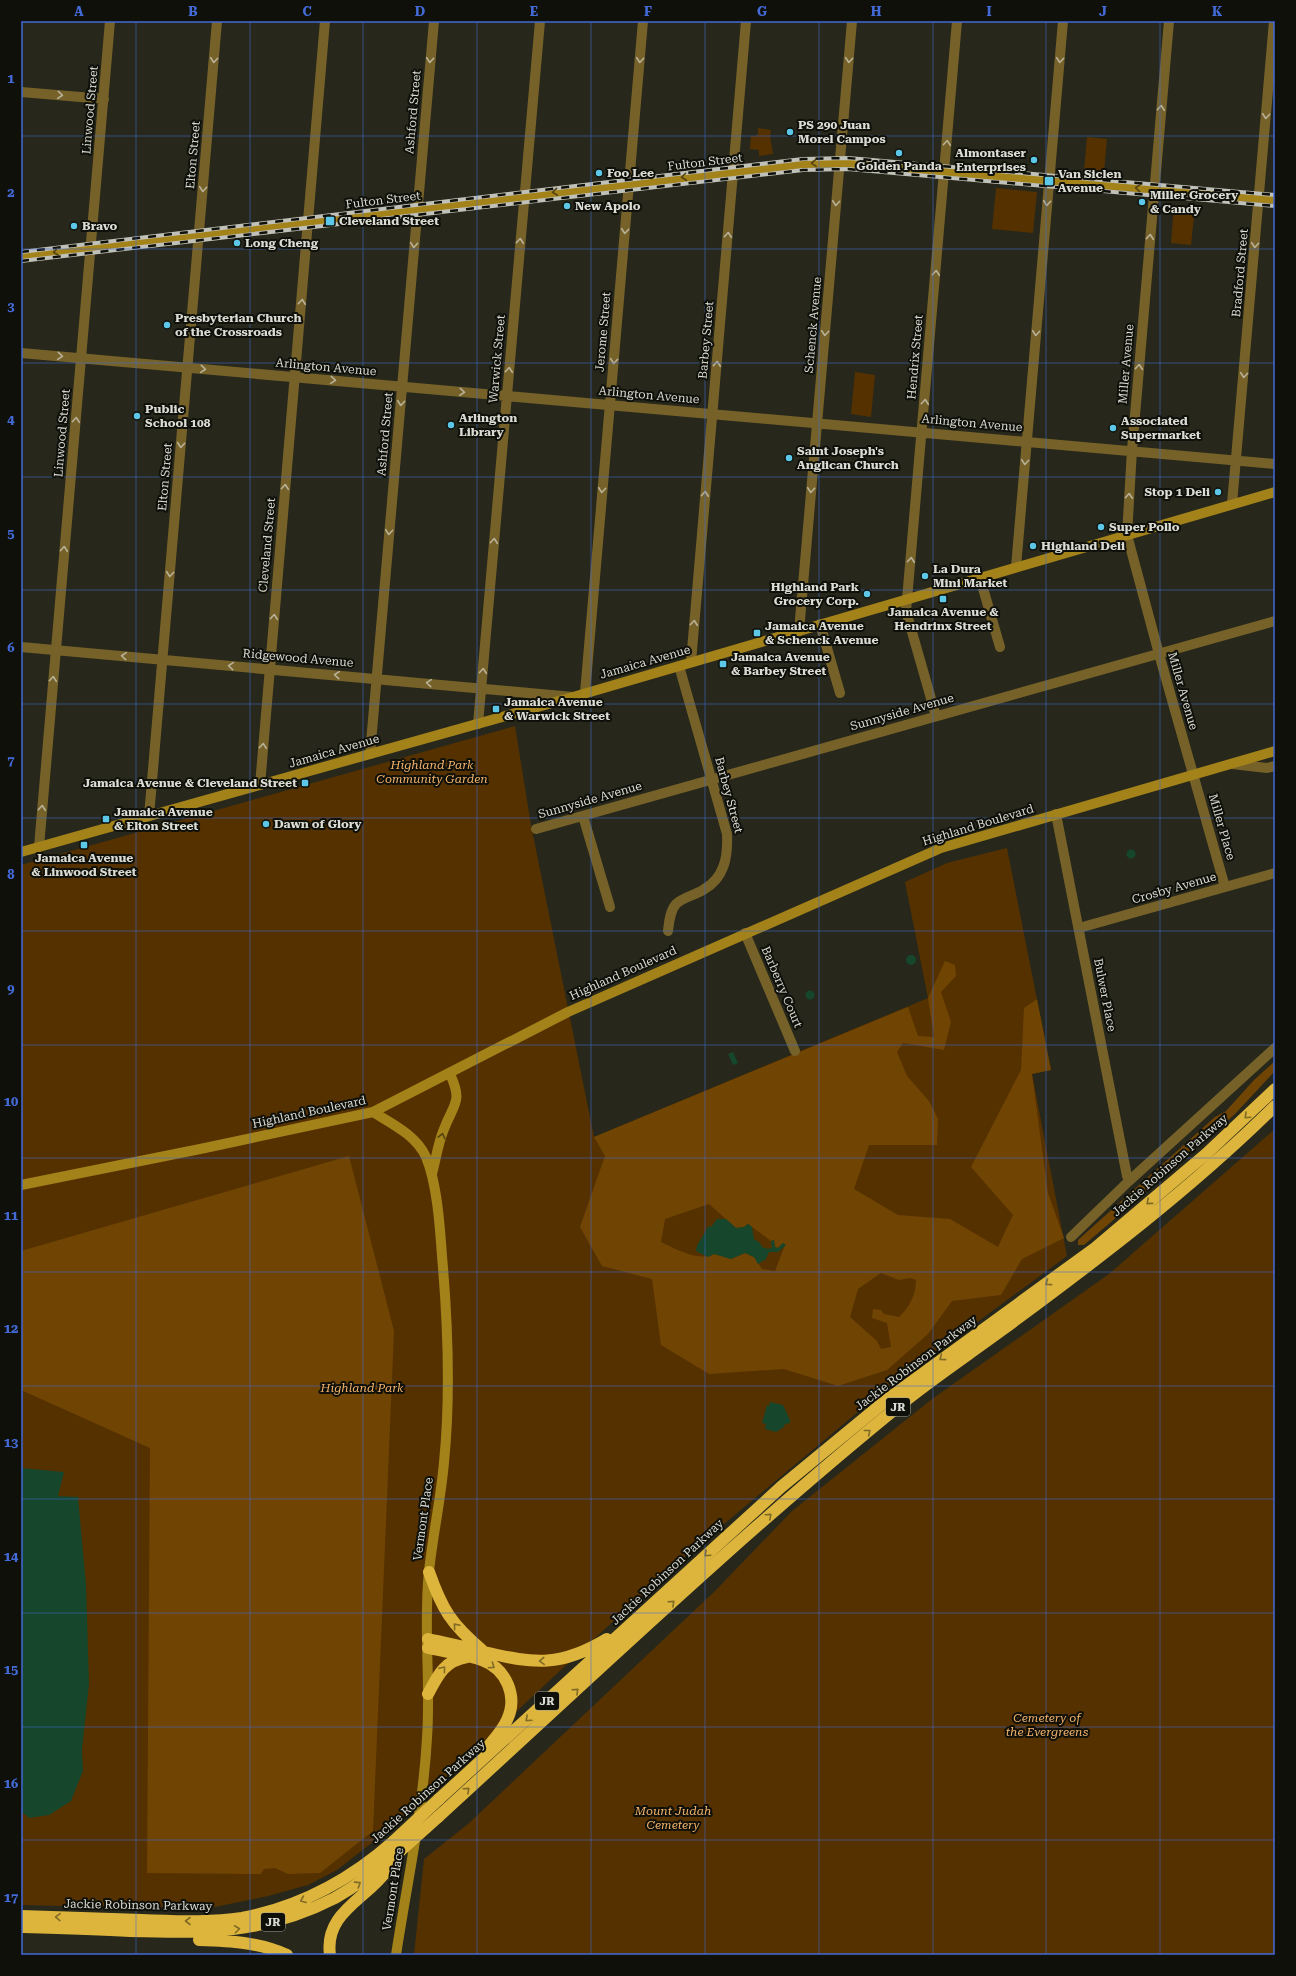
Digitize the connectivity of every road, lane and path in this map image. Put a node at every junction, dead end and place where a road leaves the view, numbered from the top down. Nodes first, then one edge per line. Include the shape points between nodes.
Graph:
1 (110, 21) edge
2 (217, 21) edge
3 (325, 21) edge
4 (434, 21) edge
5 (540, 21) edge
6 (644, 21) edge
7 (746, 21) edge
8 (852, 21) edge
9 (957, 21) edge
10 (1063, 21) edge
11 (1169, 21) edge
12 (1274, 21) edge
13 (21, 92) edge
14 (104, 99) junction
15 (840, 162) junction
16 (944, 171) junction
17 (734, 172) junction
18 (1049, 180) junction
19 (629, 184) junction
20 (1154, 189) junction
21 (524, 196) junction
22 (1259, 198) junction
23 (1275, 200) edge
24 (418, 209) junction
25 (309, 222) junction
26 (200, 235) junction
27 (91, 247) junction
28 (21, 256) edge
29 (21, 353) edge
30 (81, 358) junction
31 (188, 368) junction
32 (295, 377) junction
33 (402, 386) junction
34 (507, 395) junction
35 (610, 404) junction
36 (712, 413) junction
37 (817, 422) junction
38 (922, 432) junction
39 (1027, 441) junction
40 (1132, 450) junction
41 (1237, 460) junction
42 (1275, 464) edge
43 (1275, 492) edge
44 (1232, 504) junction
45 (1127, 535) junction
46 (1016, 567) junction
47 (980, 578) junction
48 (907, 599) junction
49 (1275, 621) edge
50 (820, 624) junction
51 (798, 630) junction
52 (21, 647) edge
53 (1000, 647) dead end
54 (56, 650) junction
55 (1159, 654) junction
56 (163, 660) junction
57 (691, 662) junction
58 (679, 666) junction
59 (270, 669) junction
60 (376, 678) junction
61 (482, 687) junction
62 (585, 693) junction
63 (840, 694) dead end
64 (574, 697) junction
65 (936, 716) junction
66 (478, 724) junction
67 (1275, 751) edge
68 (370, 754) junction
69 (1232, 764) junction
70 (1275, 766) edge
71 (1193, 774) junction
72 (712, 779) junction
73 (260, 785) junction
74 (1056, 814) junction
75 (149, 816) junction
76 (583, 816) junction
77 (536, 829) dead end
78 (39, 847) junction
79 (21, 852) edge
80 (1275, 873) edge
81 (1226, 887) junction
82 (610, 907) dead end
83 (1079, 928) junction
84 (668, 931) dead end
85 (745, 933) junction
86 (1275, 1048) edge
87 (796, 1051) dead end
88 (450, 1074) junction
89 (1275, 1089) edge
90 (1275, 1106) edge
91 (373, 1112) junction
92 (432, 1174) junction
93 (1129, 1181) junction
94 (21, 1185) edge
95 (1072, 1237) dead end
96 (429, 1572) junction
97 (629, 1627) junction
98 (428, 1643) junction
99 (484, 1652) junction
100 (467, 1656) junction
101 (428, 1694) junction
102 (466, 1775) junction
103 (399, 1852) junction
104 (21, 1916) edge
105 (21, 1927) edge
106 (128, 1931) junction
107 (287, 1955) edge
108 (330, 1955) edge
109 (396, 1955) edge

1 - 14 street, Linwood Street
2 -> 26 street, Elton Street
3 - 25 street, Cleveland Street
4 -> 24 street, Ashford Street
5 - 21 street, Warwick Street
6 -> 19 street, Jerome Street
7 - 17 street, Barbey Street
8 -> 15 street, Schenck Avenue
16 -> 9 street, Hendrix Street
10 -> 18 street
20 -> 11 street, Miller Avenue
12 -> 22 street, Bradford Street
13 -> 14 street
14 - 27 street, Linwood Street
15 - 16 main road, Fulton Street
15 -> 17 main road, Fulton Street
15 -> 37 street, Schenck Avenue
16 - 18 main road, Fulton Street
38 -> 16 street, Hendrix Street
17 -> 19 main road, Fulton Street
36 -> 17 street, Barbey Street
20 -> 18 main road, Fulton Street
18 -> 39 street
19 -> 21 main road, Fulton Street
19 -> 35 street, Jerome Street
20 - 22 main road, Fulton Street
40 -> 20 street, Miller Avenue
21 - 24 main road, Fulton Street
34 -> 21 street, Warwick Street
22 - 23 main road, Fulton Street
22 -> 41 street, Bradford Street
24 - 25 main road, Fulton Street
24 -> 33 street, Ashford Street
25 - 26 main road, Fulton Street
32 -> 25 street, Cleveland Street
26 - 27 main road, Fulton Street
26 - 31 street, Elton Street
27 -> 28 main road, Fulton Street
27 - 30 street, Linwood Street
29 -> 30 street, Arlington Avenue
30 - 31 street, Arlington Avenue
54 -> 30 street, Linwood Street
31 -> 32 street, Arlington Avenue
31 -> 56 street, Elton Street
32 -> 33 street, Arlington Avenue
59 -> 32 street, Cleveland Street
33 -> 34 street, Arlington Avenue
33 -> 60 street, Ashford Street
34 - 35 street, Arlington Avenue
61 -> 34 street, Warwick Street
35 - 36 street, Arlington Avenue
35 -> 62 street, Jerome Street
36 - 37 street, Arlington Avenue
57 -> 36 street, Barbey Street
37 - 38 street, Arlington Avenue
37 -> 51 street, Schenck Avenue
38 - 39 street, Arlington Avenue
48 -> 38 street, Hendrix Street
39 - 40 street, Arlington Avenue
39 -> 46 street
40 - 41 street, Arlington Avenue
45 -> 40 street, Miller Avenue
41 - 42 street, Arlington Avenue
41 - 44 street, Bradford Street
43 - 44 main road, Jamaica Avenue
44 - 45 main road, Jamaica Avenue
45 - 46 main road, Jamaica Avenue
45 - 55 street, Miller Avenue
46 - 47 main road, Jamaica Avenue
47 - 48 main road, Jamaica Avenue
47 - 53 street
48 - 50 main road, Jamaica Avenue
48 - 65 street, Hendrix Street via 906,611
49 - 55 street, Sunnyside Avenue
50 - 51 main road, Jamaica Avenue
50 - 63 street
51 - 57 main road, Jamaica Avenue
52 - 54 street, Ridgewood Avenue
56 -> 54 street, Ridgewood Avenue
78 -> 54 street, Linwood Street
55 - 65 street, Sunnyside Avenue
55 - 71 street, Miller Avenue
59 -> 56 street, Ridgewood Avenue
56 - 75 street, Elton Street
57 - 58 main road, Jamaica Avenue
58 - 62 main road, Jamaica Avenue
58 - 72 street, Barbey Street
60 -> 59 street, Ridgewood Avenue
73 -> 59 street, Cleveland Street
61 -> 60 street, Ridgewood Avenue
60 - 68 street, Ashford Street
61 - 64 street, Ridgewood Avenue
61 - 66 street, Warwick Street
62 - 64 main road, Jamaica Avenue
64 - 66 main road, Jamaica Avenue
65 - 72 street, Sunnyside Avenue
66 - 68 main road, Jamaica Avenue
67 - 69 main road, Highland Boulevard
68 - 73 main road, Jamaica Avenue
69 - 70 street, Highland Boulevard via 1267,768
69 - 71 main road, Highland Boulevard
71 - 74 main road, Highland Boulevard
71 - 81 street, Miller Place
72 - 76 street, Sunnyside Avenue
72 - 84 street, Barbey Street via 727,834 727,859 716,880 704,890 677,903 671,914
73 - 75 main road, Jamaica Avenue
74 - 83 street, Bulwer Place
74 - 85 main road, Highland Boulevard via 940,848
75 - 78 main road, Jamaica Avenue
76 - 77 street, Sunnyside Avenue
76 - 82 street
78 - 79 main road, Jamaica Avenue
80 - 81 street, Crosby Avenue
81 - 83 street, Crosby Avenue
83 - 93 street, Bulwer Place
85 - 87 street, Barberry Court
85 - 88 main road, Highland Boulevard via 568,1012
86 - 93 street, Jackie Robinson Parkway
88 - 91 main road, Highland Boulevard
92 -> 88 main road via 443,1129 456,1105 457,1093
89 -> 97 highway, Jackie Robinson Parkway / JR via 1206,1154 1095,1248 889,1398 787,1482
103 -> 90 highway, Jackie Robinson Parkway / JR, bridge via 818,1472 903,1402 1108,1251 1244,1137
91 - 92 main road, Vermont Place via 403,1130 419,1144
91 - 94 main road, Highland Boulevard
92 - 96 main road, Vermont Place via 447,1312 448,1401 444,1463
93 - 95 street, Jackie Robinson Parkway
96 - 98 main road, Vermont Place
99 -> 96 highway via 451,1620 438,1599
97 -> 99 highway via 586,1651 542,1662 523,1661
97 -> 102 highway, Jackie Robinson Parkway / JR
98 - 99 highway
98 - 100 highway
98 - 101 main road, Vermont Place
101 -> 100 highway via 442,1668
100 -> 102 highway via 488,1663 503,1675 509,1686 512,1705 503,1728
101 - 109 main road, Vermont Place via 427,1740 422,1785
102 -> 104 highway, Jackie Robinson Parkway / JR, bridge via 373,1859 332,1886 288,1905 241,1918 192,1922
106 -> 103 highway, Jackie Robinson Parkway / JR via 211,1932 244,1929 276,1921 336,1897 364,1880
103 - 108 highway via 384,1874 338,1917 330,1935
105 - 106 highway, Jackie Robinson Parkway / JR
106 - 107 highway via 184,1939 247,1942

